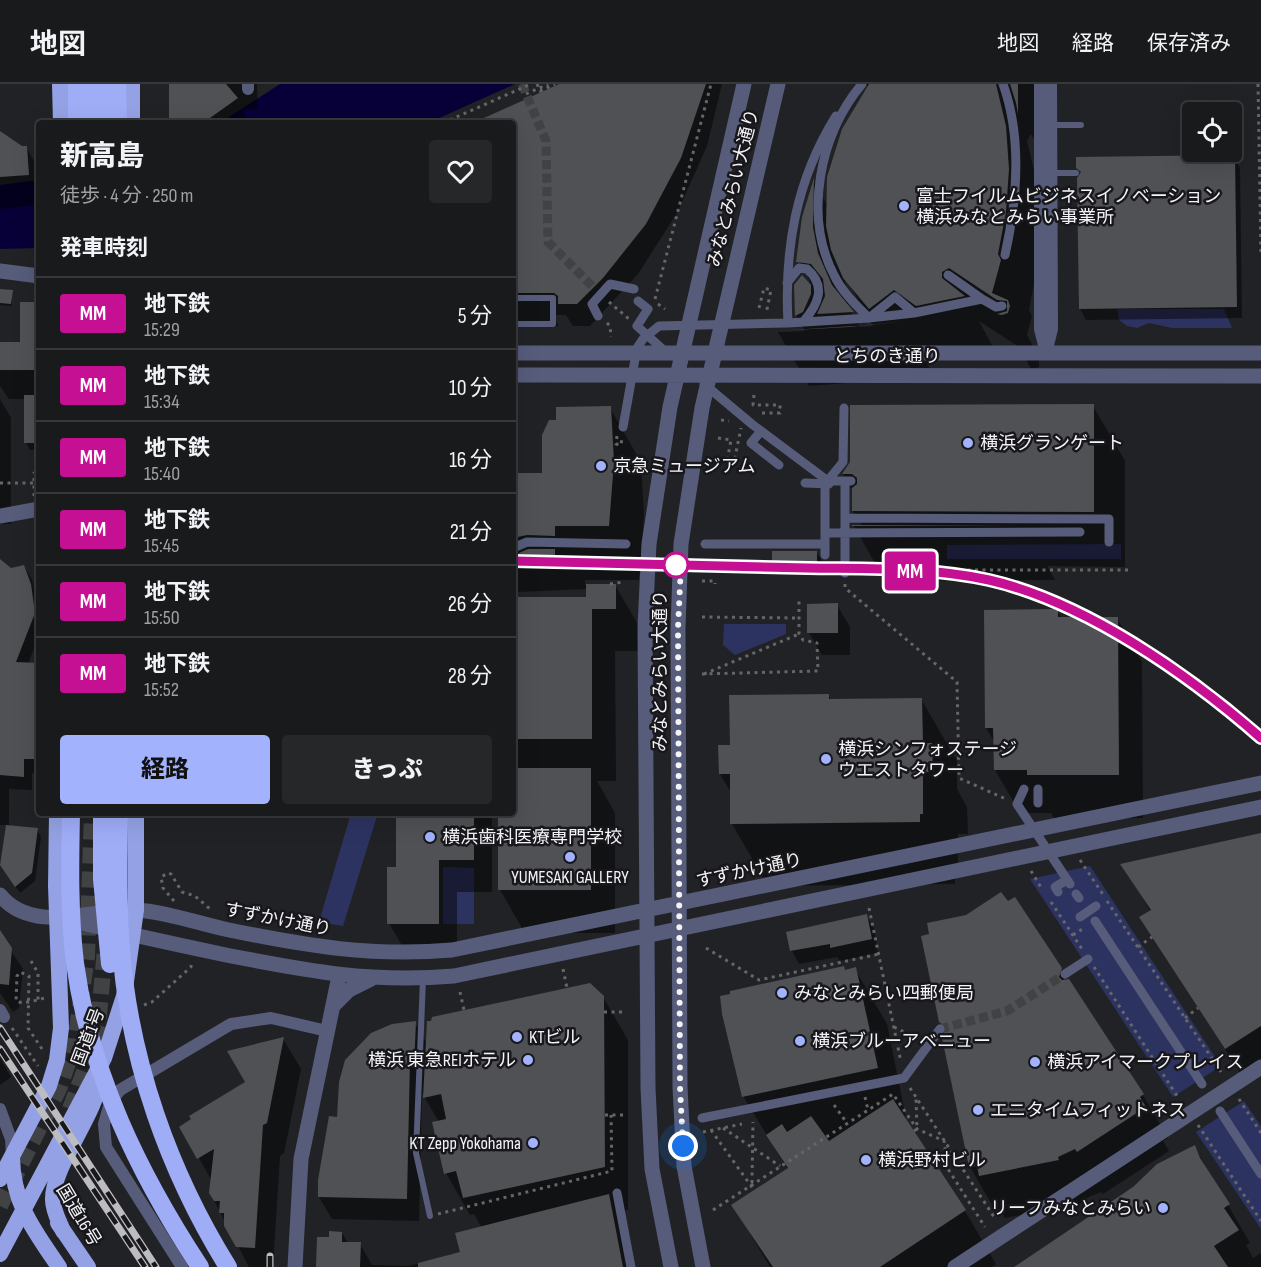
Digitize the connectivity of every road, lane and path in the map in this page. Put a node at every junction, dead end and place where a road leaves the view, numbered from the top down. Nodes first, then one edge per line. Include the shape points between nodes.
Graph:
1 (60, 84) edge
2 (77, 84) edge
3 (91, 84) edge
4 (104, 84) edge
5 (117, 84) edge
6 (132, 84) edge
7 (531, 84) edge
8 (537, 84) edge
9 (548, 84) edge
10 (555, 84) edge
11 (711, 84) edge
12 (744, 84) edge
13 (778, 84) edge
14 (861, 84) edge
15 (1003, 84) edge
16 (1040, 84) edge
17 (1051, 84) edge
18 (1258, 84) edge
19 (526, 94) dead end
20 (61, 120) edge
21 (77, 120) edge
22 (91, 120) edge
23 (104, 120) edge
24 (118, 120) edge
25 (132, 120) edge
26 (450, 120) edge
27 (1051, 125) junction
28 (1082, 125) dead end
29 (1051, 173) junction
30 (1076, 174) dead end
31 (1005, 255) dead end
32 (1261, 255) edge
33 (0, 271) edge
34 (948, 275) dead end
35 (36, 276) edge
36 (786, 285) junction
37 (634, 289) dead end
38 (597, 292) junction
39 (516, 298) edge
40 (982, 299) junction
41 (638, 301) dead end
42 (654, 302) dead end
43 (1002, 306) dead end
44 (759, 308) dead end
45 (777, 308) dead end
46 (787, 308) junction
47 (914, 313) junction
48 (598, 316) dead end
49 (869, 318) junction
50 (803, 322) junction
51 (788, 323) junction
52 (516, 324) edge
53 (763, 324) junction
54 (610, 326) dead end
55 (637, 326) junction
56 (647, 335) junction
57 (611, 337) dead end
58 (681, 352) junction
59 (516, 353) edge
60 (713, 353) junction
61 (1046, 353) junction
62 (1261, 353) edge
63 (516, 375) edge
64 (677, 375) junction
65 (709, 376) junction
66 (1261, 376) edge
67 (754, 395) dead end
68 (844, 408) dead end
69 (759, 413) dead end
70 (612, 417) dead end
71 (624, 417) junction
72 (623, 427) dead end
73 (761, 431) junction
74 (739, 437) dead end
75 (718, 438) dead end
76 (779, 465) dead end
77 (36, 473) edge
78 (845, 482) junction
79 (0, 483) edge
80 (36, 483) edge
81 (805, 483) dead end
82 (825, 484) junction
83 (36, 493) edge
84 (36, 503) edge
85 (0, 516) edge
86 (845, 522) junction
87 (1080, 532) dead end
88 (825, 533) junction
89 (1107, 535) dead end
90 (626, 544) dead end
91 (705, 544) dead end
92 (825, 544) junction
93 (516, 547) edge
94 (825, 555) dead end
95 (703, 563) dead end
96 (817, 566) dead end
97 (624, 567) dead end
98 (590, 569) dead end
99 (1130, 570) dead end
100 (846, 572) junction
101 (702, 581) dead end
102 (623, 582) dead end
103 (610, 584) dead end
104 (715, 584) dead end
105 (799, 601) dead end
106 (702, 617) dead end
107 (799, 618) junction
108 (799, 634) junction
109 (1261, 783) edge
110 (1024, 789) dead end
111 (1038, 789) dead end
112 (1038, 803) dead end
113 (1017, 804) junction
114 (1261, 807) edge
115 (57, 816) edge
116 (71, 816) edge
117 (102, 816) edge
118 (119, 816) edge
119 (136, 816) edge
120 (1080, 860) dead end
121 (1031, 871) dead end
122 (1058, 892) dead end
123 (0, 895) edge
124 (680, 904) junction
125 (136, 910) junction
126 (646, 911) junction
127 (1089, 913) dead end
128 (57, 917) junction
129 (680, 930) junction
130 (134, 936) junction
131 (647, 937) junction
132 (1152, 938) dead end
133 (1138, 947) junction
134 (705, 948) dead end
135 (879, 954) dead end
136 (1088, 959) junction
137 (31, 961) dead end
138 (563, 969) dead end
139 (1065, 974) tunnel mouth
140 (29, 976) dead end
141 (339, 976) junction
142 (375, 978) junction
143 (423, 978) junction
144 (567, 988) dead end
145 (460, 992) dead end
146 (38, 1000) dead end
147 (1198, 1008) dead end
148 (331, 1009) junction
149 (464, 1010) dead end
150 (604, 1012) dead end
151 (625, 1012) dead end
152 (2, 1013) edge
153 (1185, 1018) junction
154 (894, 1027) dead end
155 (940, 1029) tunnel mouth
156 (327, 1031) junction
157 (929, 1044) junction
158 (43, 1051) dead end
159 (104, 1058) junction
160 (38, 1066) dead end
161 (1261, 1067) edge
162 (149, 1072) junction
163 (1221, 1072) dead end
164 (1202, 1084) dead end
165 (916, 1097) dead end
166 (1179, 1099) dead end
167 (1239, 1099) dead end
168 (866, 1100) dead end
169 (823, 1107) dead end
170 (0, 1109) edge
171 (868, 1110) junction
172 (1220, 1111) dead end
173 (604, 1115) dead end
174 (611, 1115) junction
175 (625, 1115) dead end
176 (702, 1118) dead end
177 (847, 1124) junction
178 (1198, 1125) dead end
179 (723, 1128) junction
180 (711, 1130) junction
181 (915, 1130) junction
182 (703, 1132) dead end
183 (1261, 1133) edge
184 (753, 1148) junction
185 (12, 1157) junction
186 (780, 1166) junction
187 (1261, 1174) edge
188 (0, 1179) edge
189 (37, 1183) junction
190 (752, 1185) junction
191 (754, 1190) dead end
192 (617, 1193) dead end
193 (23, 1210) junction
194 (713, 1210) dead end
195 (430, 1216) joint
196 (1261, 1221) edge
197 (204, 1226) junction
198 (985, 1227) dead end
199 (63, 1231) junction
200 (0, 1254) edge
201 (966, 1264) edge
202 (60, 1267) edge
203 (87, 1267) edge
204 (182, 1267) edge
205 (200, 1267) edge
206 (228, 1267) edge
207 (236, 1267) edge
208 (295, 1267) edge
209 (629, 1267) edge
210 (671, 1267) edge
211 (704, 1267) edge

1 - 20 highway
2 - 21 highway
3 - 22 highway
4 - 23 highway
5 - 24 highway
6 - 25 highway
7 - 26 path
8 - 10 path via 540,91
9 - 19 path
11 - 42 path
12 - 58 street, みなとみらい大通り
13 - 60 street, みなとみらい大通り
14 - 36 street via 822,140 805,181 790,235
14 - 49 street via 843,110 824,160 819,224 823,249 835,278
15 - 31 street via 1012,121 1015,167
16 - 61 street via 1040,329
17 - 27 street
18 - 32 path
27 - 28 lane
27 - 29 street
29 - 30 lane
29 - 61 street via 1052,329
33 - 35 street
34 - 40 street
36 - 46 street
36 - 50 street via 799,268 807,268 818,282 818,299
37 - 38 street via 610,284
38 - 48 street via 592,304
38 - 55 path
39 - 52 lane via 553,298 553,324
40 - 43 street
40 - 47 street
41 - 55 street via 648,309
44 - 53 path via 764,288 771,290
45 - 46 street
46 - 51 street
47 - 49 street
47 - 49 street via 895,297
49 - 50 street
50 - 51 street
51 - 53 street
53 - 56 street via 668,325 654,328
54 - 57 path
55 - 56 street
56 - 71 street via 637,348
56 - 73 street
58 - 59 street
58 - 60 street, とちのき通り
58 - 64 street, みなとみらい大通り
60 - 61 street, とちのき通り
60 - 65 street, みなとみらい大通り
61 - 62 street, とちのき通り
63 - 64 street, とちのき通り
64 - 65 street, とちのき通り
64 - 126 street, みなとみらい大通り via 660,458 649,544 645,626
65 - 66 street, とちのき通り
65 - 124 street, みなとみらい大通り via 693,449 681,544
67 - 69 path via 753,405 780,405 780,413
68 - 82 street via 843,462
70 - 71 street
71 - 72 street
73 - 76 street via 751,444
73 - 78 street via 828,481
74 - 75 path via 734,462 727,461 731,440
77 - 83 path
78 - 82 street
78 - 86 street
79 - 80 path
81 - 82 street
82 - 88 street
84 - 85 street
86 - 89 street via 1109,519
86 - 100 street
87 - 88 street
88 - 92 street
90 - 93 street via 527,542
91 - 92 street
92 - 94 street
95 - 96 path via 735,568
97 - 98 path
99 - 100 path
100 - 113 path via 845,588 957,682 959,778
101 - 104 path
102 - 103 path
105 - 107 path
106 - 107 path
107 - 108 path
108 - 108 path via 803,640 817,643 818,671 702,674
109 - 124 street, すずかけ通り
110 - 113 street
111 - 112 street
113 - 122 street via 1068,882 1055,887
114 - 129 street
115 - 128 highway, 国道1号
116 - 205 highway via 72,933 90,1036 114,1109 139,1165
117 - 197 highway via 105,919 123,1035 147,1117 166,1163
118 - 197 highway via 120,947 129,1011 163,1136
119 - 125 highway, 国道1号
120 - 133 path
121 - 136 path
123 - 128 street via 20,911
124 - 126 street, すずかけ通り
124 - 129 street, みなとみらい大通り
125 - 126 street, すずかけ通り via 311,946 407,954 488,944
125 - 128 street, すずかけ通り
125 - 130 highway, 国道1号
126 - 131 street, みなとみらい大通り
127 - 164 street
128 - 130 street
128 - 185 highway, 国道1号 via 61,1028 57,1060 49,1086
129 - 131 street
129 - 211 street, みなとみらい大通り via 684,1166
130 - 141 street
130 - 159 highway, 国道1号 via 124,996
131 - 143 street via 492,969
131 - 210 street, みなとみらい大通り via 652,1169
132 - 133 path
133 - 153 path
134 - 135 path via 759,980
136 - 139 street
136 - 166 path
137 - 146 path via 38,973
138 - 144 path
140 - 158 path via 28,1028
141 - 142 street
141 - 148 street
142 - 143 street
142 - 148 street via 349,990
143 - 195 lane via 416,1153
145 - 149 path
147 - 153 path
148 - 156 street
150 - 151 path
152 - 160 path
153 - 163 path
154 - 157 path
155 - 157 street
156 - 162 street via 271,1018 231,1024
156 - 208 street via 301,1160
157 - 176 street via 904,1078
159 - 189 highway, 国道1号
159 - 199 highway via 96,1099 55,1182 53,1202
161 - 201 street
162 - 204 street via 120,1090 110,1103 104,1124 105,1139 112,1158
162 - 207 street via 189,1180
165 - 181 path
167 - 183 path
168 - 171 path
169 - 177 path via 834,1105
170 - 185 street via 11,1139
171 - 177 path
171 - 181 path via 893,1094
172 - 187 street
173 - 174 path
174 - 175 path
174 - 195 path via 612,1171
177 - 186 path
178 - 196 path
179 - 180 path
179 - 184 path
179 - 184 path via 753,1122
180 - 182 path
180 - 190 path
181 - 198 path via 944,1141 948,1169
184 - 186 path
184 - 190 path
185 - 188 highway, 国道1号
185 - 193 highway via 16,1194
186 - 190 path
189 - 193 highway, 国道1号
189 - 199 highway, 国道16号
190 - 191 path
190 - 194 path
192 - 209 street
193 - 200 highway, 国道1号
193 - 202 highway
197 - 206 highway
199 - 203 highway, 国道16号

